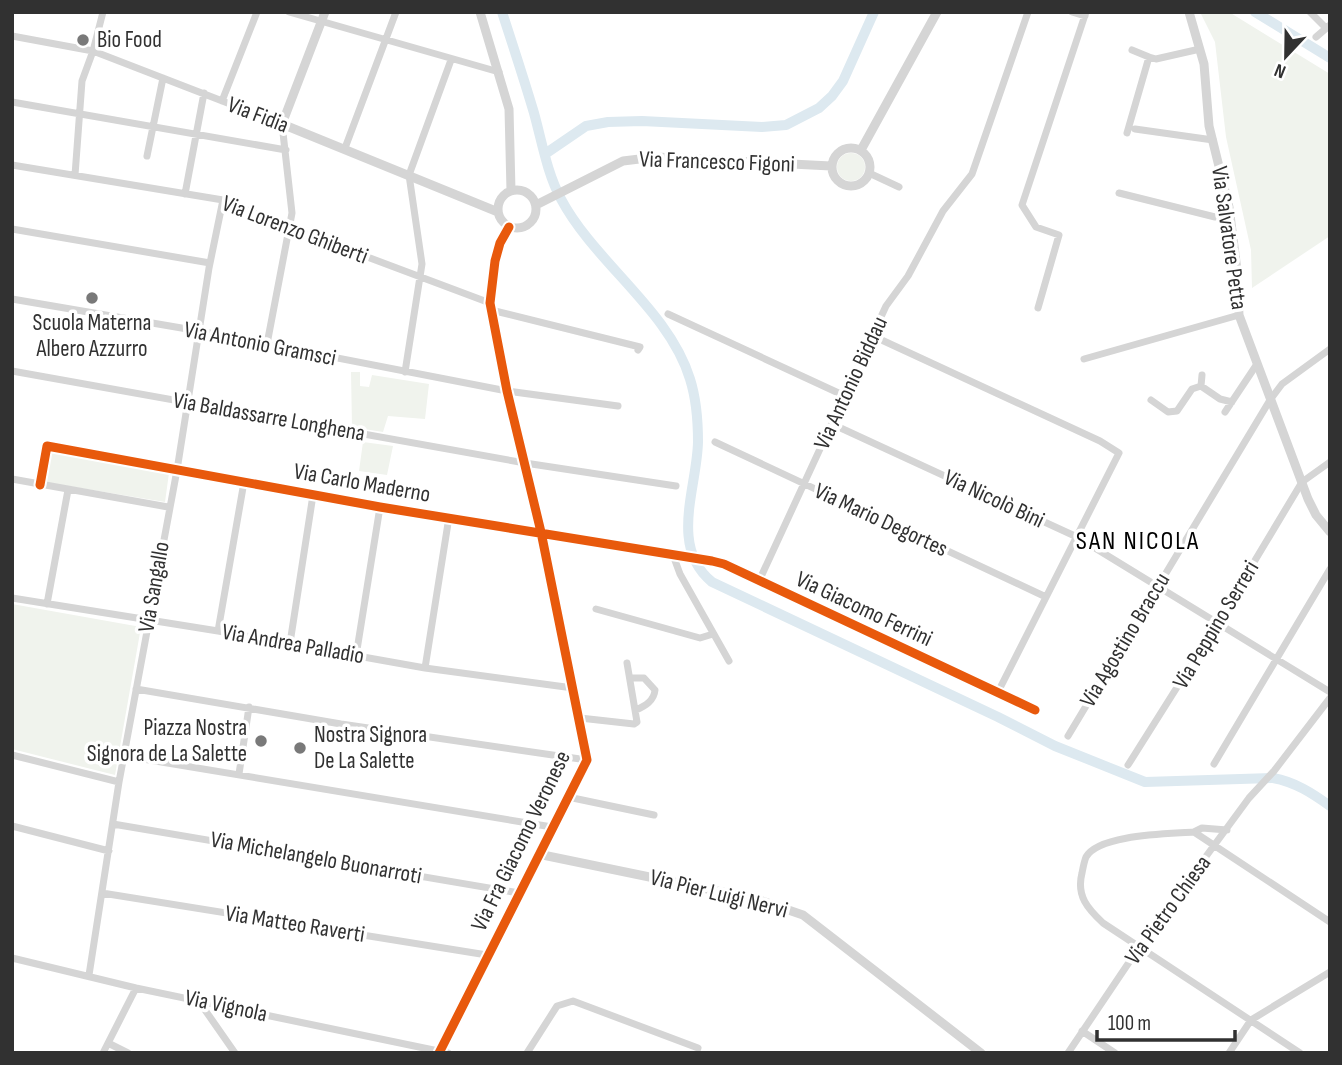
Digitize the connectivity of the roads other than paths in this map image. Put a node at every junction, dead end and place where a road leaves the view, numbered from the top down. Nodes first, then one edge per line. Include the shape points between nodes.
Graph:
1 (257, 12) edge
2 (289, 12) edge
3 (396, 12) edge
4 (480, 12) edge
5 (937, 12) edge
6 (1028, 12) edge
7 (1072, 12) edge
8 (1189, 12) edge
9 (1310, 12) edge
10 (103, 14) edge
11 (1086, 14) edge
12 (323, 17) edge
13 (1328, 26) edge
14 (12, 36) edge
15 (1316, 37) dead end
16 (386, 39) junction
17 (1200, 49) junction
18 (1132, 50) dead end
19 (93, 51) junction
20 (1149, 57) junction
21 (451, 60) junction
22 (499, 72) junction
23 (163, 78) junction
24 (204, 93) junction
25 (222, 101) junction
26 (12, 102) edge
27 (80, 113) junction
28 (282, 124) junction
29 (152, 125) junction
30 (1135, 129) dead end
31 (196, 133) junction
32 (1127, 133) dead end
33 (1213, 140) junction
34 (345, 148) junction
35 (286, 150) junction
36 (861, 150) junction
37 (147, 156) dead end
38 (12, 164) edge
39 (831, 166) junction
40 (869, 173) junction
41 (75, 175) junction
42 (410, 176) junction
43 (899, 187) dead end
44 (511, 191) junction
45 (1119, 193) dead end
46 (185, 194) junction
47 (223, 200) junction
48 (536, 205) junction
49 (498, 212) junction
50 (1230, 215) junction
51 (509, 227) junction
52 (290, 228) junction
53 (12, 229) edge
54 (210, 263) junction
55 (420, 277) junction
56 (12, 299) edge
57 (491, 307) junction
58 (1038, 308) dead end
59 (668, 314) dead end
60 (1239, 315) junction
61 (199, 331) junction
62 (873, 336) junction
63 (267, 344) junction
64 (1330, 349) edge
65 (638, 350) dead end
66 (1084, 359) dead end
67 (1257, 364) junction
68 (12, 371) edge
69 (405, 372) junction
70 (1202, 375) dead end
71 (1201, 386) junction
72 (506, 391) junction
73 (845, 396) junction
74 (1151, 400) dead end
75 (1270, 400) junction
76 (186, 402) junction
77 (1232, 402) junction
78 (618, 406) dead end
79 (1225, 412) dead end
80 (832, 424) junction
81 (715, 442) dead end
82 (1330, 462) edge
83 (525, 463) junction
84 (177, 470) junction
85 (12, 479) edge
86 (244, 482) junction
87 (1302, 482) junction
88 (805, 484) junction
89 (40, 485) junction
90 (676, 486) dead end
91 (68, 490) junction
92 (313, 495) junction
93 (168, 507) junction
94 (380, 507) junction
95 (449, 517) junction
96 (541, 532) junction
97 (1330, 532) edge
98 (1077, 537) junction
99 (677, 556) junction
100 (1330, 569) edge
101 (759, 581) junction
102 (1156, 587) junction
103 (1046, 597) junction
104 (12, 598) edge
105 (47, 604) junction
106 (596, 609) dead end
107 (148, 621) junction
108 (1217, 624) junction
109 (218, 631) junction
110 (713, 634) junction
111 (290, 643) junction
112 (356, 656) junction
113 (1275, 660) junction
114 (729, 661) dead end
115 (627, 663) dead end
116 (425, 667) junction
117 (630, 678) junction
118 (573, 688) junction
119 (136, 689) junction
120 (998, 692) junction
121 (1330, 692) edge
122 (1330, 698) edge
123 (249, 707) junction
124 (636, 710) junction
125 (1035, 710) dead end
126 (580, 718) junction
127 (1068, 736) dead end
128 (12, 755) edge
129 (125, 756) junction
130 (587, 760) junction
131 (1214, 764) dead end
132 (1128, 765) dead end
133 (239, 774) junction
134 (120, 782) junction
135 (568, 797) junction
136 (654, 815) dead end
137 (113, 824) junction
138 (12, 826) edge
139 (552, 827) junction
140 (1227, 830) junction
141 (1194, 832) junction
142 (1216, 846) junction
143 (109, 851) junction
144 (538, 854) junction
145 (519, 892) junction
146 (102, 893) junction
147 (1330, 922) edge
148 (1140, 947) junction
149 (487, 955) junction
150 (12, 958) edge
151 (1330, 972) edge
152 (89, 975) junction
153 (136, 988) junction
154 (206, 1002) junction
155 (1251, 1020) junction
156 (1082, 1031) junction
157 (108, 1043) junction
158 (442, 1052) edge
159 (103, 1053) edge
160 (128, 1053) edge
161 (235, 1053) edge
162 (527, 1053) edge
163 (696, 1053) edge
164 (981, 1053) edge
165 (1068, 1053) edge
166 (1115, 1053) edge
167 (1228, 1053) edge
168 (1300, 1053) edge

1 - 25 street
2 - 12 street
3 - 16 street
4 - 22 street
5 - 36 street
6 - 62 street, Via Antonio Biddau via 972,174 943,211
7 - 11 street
8 - 17 street, Via Salvatore Petta
9 - 13 street
10 - 19 street
11 - 58 street via 1022,205 1036,227 1059,235
12 - 16 street
12 - 28 street
13 - 15 street
14 - 19 street, Via Fidia
16 - 21 street
16 - 34 street
17 - 20 street
17 - 33 street, Via Salvatore Petta
18 - 20 street
19 - 23 street, Via Fidia
19 - 27 street via 82,81
20 - 32 street
21 - 22 street
21 - 42 street
22 - 44 street via 509,109
23 - 24 street, Via Fidia
23 - 29 street
24 - 25 street, Via Fidia
24 - 31 street
25 - 28 street, Via Fidia
26 - 27 street
27 - 29 street
27 - 41 street
28 - 34 street, Via Fidia
28 - 35 street
29 - 31 street
29 - 37 street
30 - 33 street
31 - 35 street
31 - 46 street
33 - 50 street, Via Salvatore Petta
34 - 42 street, Via Fidia
35 - 52 street
36 - 39 street via 841,150
36 - 40 street via 869,160
38 - 41 street, Via Lorenzo Ghiberti
39 - 40 street via 844,185 862,183
39 - 48 street, Via Francesco Figoni via 656,157 623,160
40 - 43 street
41 - 46 street, Via Lorenzo Ghiberti
42 - 49 street, Via Fidia
42 - 55 street
44 - 48 street via 524,191
44 - 49 street via 501,199
45 - 50 street via 1215,217
46 - 47 street, Via Lorenzo Ghiberti
47 - 52 street, Via Lorenzo Ghiberti
47 - 54 street, Via Sangallo
48 - 51 street via 532,222 521,228
49 - 51 street
50 - 60 street, Via Salvatore Petta
51 - 57 street, Via Fra Giacomo Veronese via 495,261
52 - 55 street, Via Lorenzo Ghiberti
52 - 63 street
53 - 54 street
54 - 61 street, Via Sangallo
55 - 57 street, Via Lorenzo Ghiberti
55 - 69 street
56 - 61 street, Via Antonio Gramsci
57 - 65 street, Via Lorenzo Ghiberti via 640,346
57 - 72 street, Via Fra Giacomo Veronese
59 - 73 street
60 - 66 street
60 - 67 street, Via Salvatore Petta
61 - 63 street, Via Antonio Gramsci
61 - 76 street, Via Sangallo
62 - 73 street, Via Antonio Biddau
62 - 98 street via 1119,453
63 - 69 street, Via Antonio Gramsci
64 - 75 street, Via Agostino Braccu via 1282,384
67 - 75 street, Via Salvatore Petta
67 - 77 street
68 - 76 street, Via Baldassarre Longhena
69 - 72 street, Via Antonio Gramsci
70 - 71 street
71 - 74 street via 1192,389 1177,411 1168,412
71 - 77 street
72 - 78 street, Via Antonio Gramsci
72 - 83 street, Via Fra Giacomo Veronese
73 - 80 street, Via Antonio Biddau
75 - 87 street, Via Salvatore Petta
75 - 102 street, Via Agostino Braccu
76 - 83 street, Via Baldassarre Longhena
76 - 84 street, Via Sangallo
77 - 79 street
80 - 88 street, Via Antonio Biddau
80 - 98 street, Via Nicolò Bini
81 - 88 street, Via Mario Degortes
82 - 87 street
83 - 90 street, Via Baldassarre Longhena
83 - 96 street, Via Fra Giacomo Veronese
84 - 86 street, Via Carlo Maderno
84 - 89 street, Via Carlo Maderno via 47,446
84 - 93 street, Via Sangallo
85 - 89 street
86 - 92 street, Via Carlo Maderno
86 - 109 street
87 - 97 street, Via Salvatore Petta via 1316,515
87 - 108 street, Via Peppino Serreri
88 - 101 street, Via Antonio Biddau
88 - 103 street, Via Mario Degortes
89 - 91 street
91 - 93 street
91 - 105 street
92 - 94 street, Via Carlo Maderno
92 - 111 street
93 - 107 street, Via Sangallo
94 - 95 street, Via Carlo Maderno
94 - 112 street
95 - 96 street, Via Carlo Maderno
95 - 116 street
96 - 99 street, Via Carlo Maderno
96 - 118 street, Via Fra Giacomo Veronese
98 - 102 street, Via Nicolò Bini
98 - 103 street
99 - 101 street, Via Giacomo Ferrini via 724,564
99 - 110 street via 680,574
100 - 113 street
101 - 120 street, Via Giacomo Ferrini
102 - 108 street, Via Nicolò Bini
102 - 127 street, Via Agostino Braccu
103 - 120 street
104 - 105 street, Via Andrea Palladio
105 - 107 street, Via Andrea Palladio
106 - 110 street via 700,638
107 - 109 street, Via Andrea Palladio
107 - 119 street, Via Sangallo
108 - 113 street, Via Nicolò Bini
108 - 132 street, Via Peppino Serreri
109 - 111 street, Via Andrea Palladio
110 - 114 street
111 - 112 street, Via Andrea Palladio
112 - 116 street, Via Andrea Palladio
113 - 121 street, Via Nicolò Bini
113 - 131 street
115 - 117 street
116 - 118 street, Via Andrea Palladio
117 - 124 street
117 - 124 street via 644,678 655,690 646,706
118 - 126 street, Via Fra Giacomo Veronese
119 - 123 street
119 - 129 street, Via Sangallo
120 - 125 street, Via Giacomo Ferrini
122 - 140 street, Via Pietro Chiesa
123 - 130 street
123 - 133 street
124 - 126 street via 634,724
126 - 130 street, Via Fra Giacomo Veronese
128 - 134 street
129 - 133 street
129 - 134 street, Via Sangallo
130 - 135 street, Via Fra Giacomo Veronese
133 - 139 street
134 - 137 street, Via Sangallo
135 - 136 street
135 - 139 street, Via Fra Giacomo Veronese
137 - 143 street, Via Sangallo
137 - 145 street, Via Michelangelo Buonarroti
138 - 143 street
139 - 144 street, Via Fra Giacomo Veronese
140 - 141 street via 1202,828
140 - 142 street, Via Pietro Chiesa
141 - 142 street
141 - 148 street via 1123,839 1096,847 1086,857 1079,883 1085,907
142 - 147 street
142 - 148 street, Via Pietro Chiesa
143 - 146 street, Via Sangallo
144 - 145 street, Via Fra Giacomo Veronese
144 - 164 street, Via Pier Luigi Nervi via 756,899 803,915
145 - 149 street, Via Fra Giacomo Veronese
146 - 149 street, Via Matteo Raverti
146 - 152 street, Via Sangallo
148 - 155 street
148 - 156 street, Via Pietro Chiesa
149 - 158 street, Via Fra Giacomo Veronese
150 - 152 street, Via Vignola
151 - 155 street
152 - 153 street, Via Vignola
153 - 154 street, Via Vignola
153 - 157 street
154 - 158 street, Via Vignola
154 - 161 street via 205,1010
155 - 167 street
155 - 168 street
156 - 165 street, Via Pietro Chiesa
156 - 166 street
157 - 159 street
157 - 160 street
162 - 163 street via 557,1006 573,1001 698,1048

